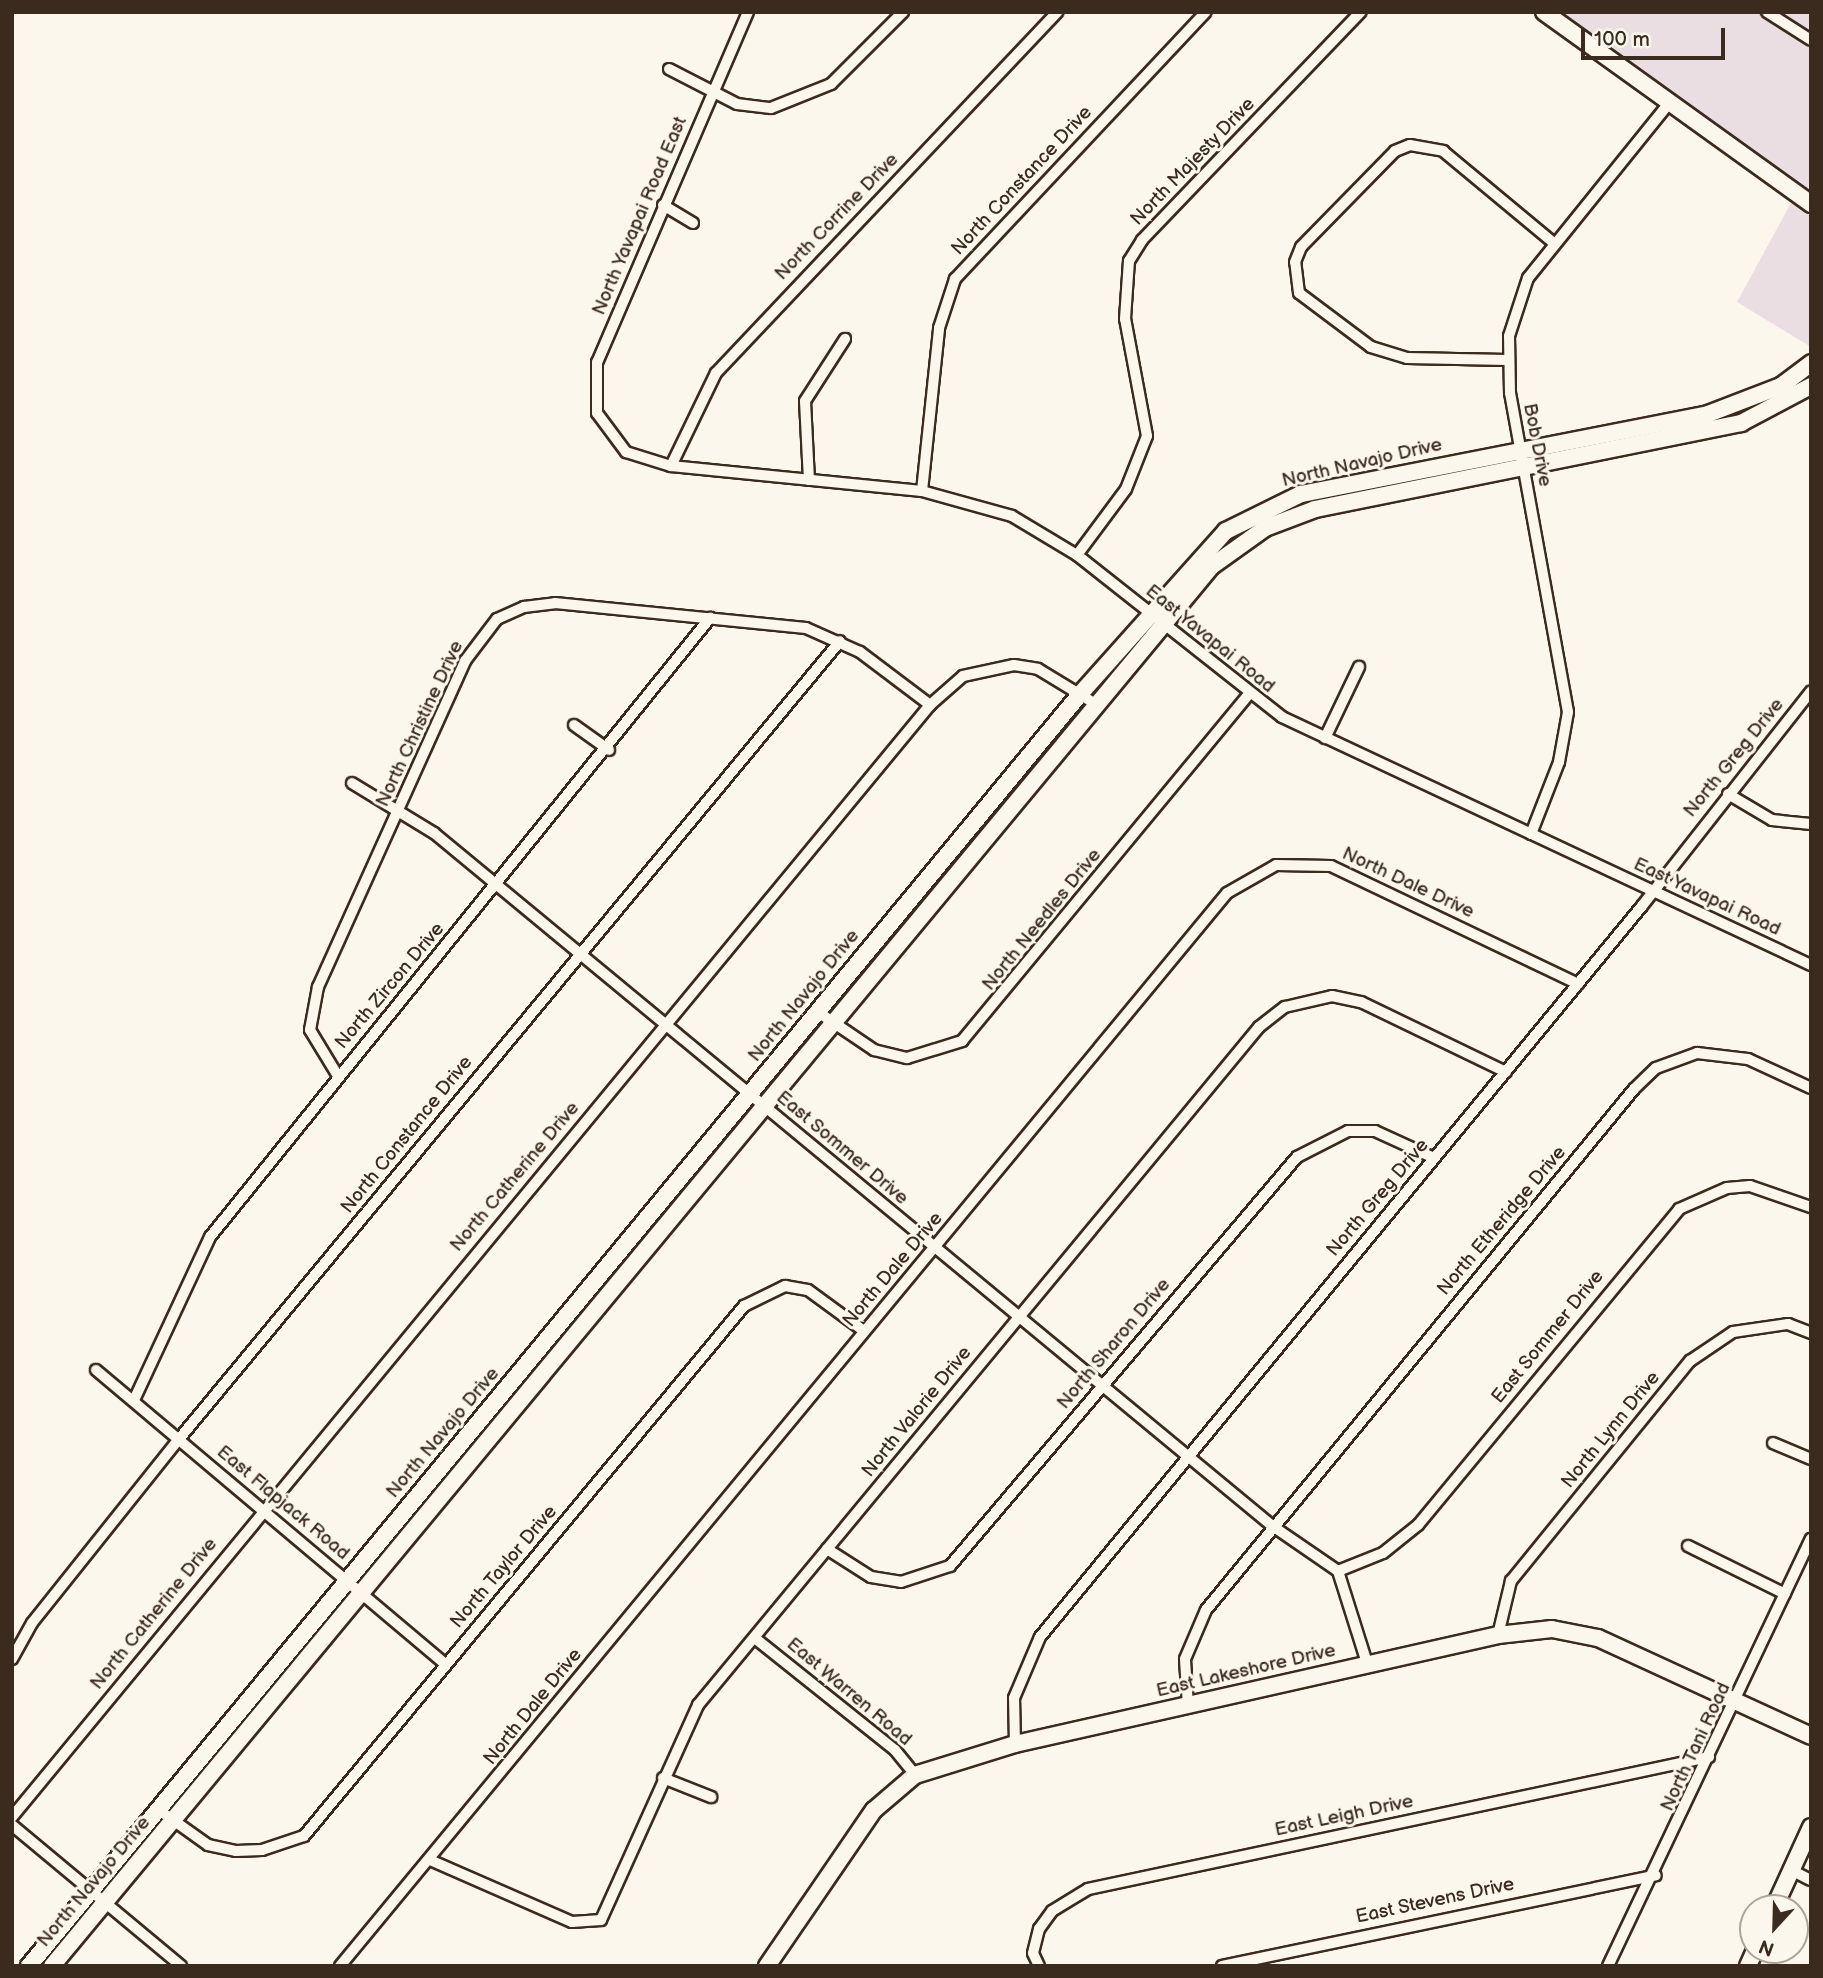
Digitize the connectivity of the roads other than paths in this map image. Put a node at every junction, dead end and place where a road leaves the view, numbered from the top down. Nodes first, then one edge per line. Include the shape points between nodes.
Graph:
1 (748, 12) edge
2 (903, 12) edge
3 (1057, 12) edge
4 (1206, 12) edge
5 (1361, 12) edge
6 (1544, 12) edge
7 (1767, 12) edge
8 (1811, 40) edge
9 (670, 69) dead end
10 (713, 93) junction
11 (1667, 106) junction
12 (1811, 204) edge
13 (663, 205) junction
14 (693, 223) dead end
15 (1554, 243) junction
16 (845, 339) dead end
17 (1507, 360) junction
18 (1811, 363) edge
19 (1811, 386) edge
20 (1689, 426) junction
21 (611, 437) joint
22 (1521, 450) junction
23 (671, 466) junction
24 (1524, 467) junction
25 (808, 480) junction
26 (922, 491) junction
27 (1336, 495) junction
28 (1077, 555) junction
29 (1155, 617) junction
30 (710, 618) junction
31 (840, 641) junction
32 (1359, 667) dead end
33 (1811, 691) edge
34 (1248, 695) junction
35 (1087, 698) junction
36 (930, 705) junction
37 (575, 725) dead end
38 (1325, 738) junction
39 (608, 750) junction
40 (352, 783) dead end
41 (1728, 794) junction
42 (401, 807) junction
43 (1811, 824) edge
44 (1531, 834) junction
45 (495, 886) junction
46 (1651, 891) junction
47 (579, 953) junction
48 (1811, 965) edge
49 (1578, 984) junction
50 (818, 1012) junction
51 (831, 1023) junction
52 (664, 1025) junction
53 (1506, 1072) junction
54 (338, 1076) junction
55 (1811, 1088) edge
56 (757, 1099) junction
57 (1434, 1158) junction
58 (1811, 1207) edge
59 (934, 1249) junction
60 (1018, 1317) junction
61 (864, 1331) junction
62 (1811, 1333) edge
63 (96, 1370) dead end
64 (1102, 1386) junction
65 (134, 1400) junction
66 (179, 1439) junction
67 (1773, 1443) dead end
68 (1186, 1455) junction
69 (1811, 1459) edge
70 (264, 1508) junction
71 (1272, 1525) junction
72 (1811, 1539) edge
73 (1688, 1546) dead end
74 (827, 1549) junction
75 (1338, 1571) junction
76 (348, 1580) junction
77 (362, 1592) junction
78 (1785, 1594) junction
79 (1498, 1635) junction
80 (756, 1639) junction
81 (12, 1659) edge
82 (445, 1664) junction
83 (1368, 1665) junction
84 (1737, 1701) junction
85 (1188, 1706) junction
86 (1811, 1736) edge
87 (1015, 1744) junction
88 (1709, 1757) junction
89 (915, 1775) junction
90 (663, 1778) junction
91 (711, 1797) dead end
92 (166, 1816) junction
93 (12, 1817) edge
94 (12, 1825) edge
95 (1811, 1827) edge
96 (430, 1860) junction
97 (1791, 1870) junction
98 (1656, 1875) junction
99 (1811, 1880) edge
100 (89, 1894) junction
101 (1780, 1894) edge
102 (102, 1906) junction
103 (29, 1966) edge
104 (52, 1966) edge
105 (181, 1966) edge
106 (340, 1966) edge
107 (767, 1966) edge
108 (1039, 1966) edge
109 (1222, 1966) edge
110 (1608, 1966) edge

1 - 10 street, North Yavapai Road East
2 - 10 street via 831,84 803,100 771,108
3 - 23 street, North Corrine Drive via 716,373
4 - 26 street, North Constance Drive via 955,279 939,328
5 - 28 street, North Majesty Drive via 1142,240 1129,261 1125,319 1147,436 1126,489
6 - 11 street
7 - 8 street
9 - 10 street
10 - 13 street, North Yavapai Road East
11 - 12 street
11 - 15 street, Bob Drive
13 - 14 street
13 - 21 street, North Yavapai Road East via 597,362 597,413
15 - 17 street, Bob Drive via 1516,302
15 - 17 street via 1443,151 1410,145 1395,150 1301,247 1295,262 1299,293 1371,347 1407,358
16 - 25 street via 809,389
17 - 22 street, Bob Drive
18 - 20 street, North Navajo Drive via 1749,402
19 - 20 street, North Navajo Drive via 1761,415
20 - 22 street, North Navajo Drive
20 - 24 street, North Navajo Drive
21 - 23 street, East Yavapai Road via 643,461
22 - 24 street, Bob Drive
22 - 27 street, North Navajo Drive
23 - 25 street, East Yavapai Road
24 - 27 street, North Navajo Drive
24 - 44 street, Bob Drive via 1568,712 1559,762
25 - 26 street, East Yavapai Road
26 - 28 street, East Yavapai Road via 1012,516
27 - 29 street, North Navajo Drive via 1237,545
28 - 29 street, East Yavapai Road
29 - 34 street, East Yavapai Road
29 - 35 street, North Navajo Drive
30 - 31 street, North Christine Drive via 806,628
30 - 39 street, North Zircon Drive
30 - 42 street, North Christine Drive via 555,603 524,607 497,620 466,661
31 - 36 street, North Christine Drive
31 - 47 street, North Constance Drive
32 - 38 street
33 - 41 street, North Greg Drive
34 - 38 street, East Yavapai Road
34 - 51 street, North Needles Drive via 961,1041 907,1058 874,1050
35 - 36 street, North Catherine Drive via 1038,669 1014,665 963,676
35 - 50 street, North Navajo Drive
35 - 51 street, North Navajo Drive
36 - 52 street, North Catherine Drive
37 - 39 street
38 - 44 street, East Yavapai Road
39 - 45 street, North Zircon Drive
40 - 42 street, East Sommer Drive
41 - 43 street via 1772,820
41 - 46 street, North Greg Drive
42 - 45 street, East Sommer Drive
42 - 54 street, North Christine Drive via 311,1009 318,1051
44 - 46 street, East Yavapai Road
45 - 47 street, East Sommer Drive
45 - 54 street, North Zircon Drive
46 - 48 street, East Yavapai Road
46 - 49 street, North Greg Drive
47 - 52 street, East Sommer Drive
47 - 66 street, North Constance Drive
49 - 53 street, North Greg Drive
49 - 59 street, North Dale Drive via 1331,866 1276,865 1227,893
50 - 51 street, North Needles Drive
50 - 56 street, North Navajo Drive
51 - 56 street, North Navajo Drive
52 - 56 street, East Sommer Drive
52 - 70 street, North Catherine Drive
53 - 57 street, North Greg Drive
53 - 60 street, North Valorie Drive via 1361,1002 1332,996 1285,1007 1259,1027
54 - 65 street, North Zircon Drive via 210,1237
55 - 71 street, North Etheridge Drive via 1724,1054 1697,1053 1656,1068
56 - 59 street, East Sommer Drive
56 - 76 street, North Navajo Drive
56 - 77 street, North Navajo Drive
57 - 64 street, North Sharon Drive via 1375,1131 1348,1131 1308,1149 1277,1175
57 - 68 street, North Greg Drive
58 - 75 street, East Sommer Drive via 1750,1186 1727,1188 1679,1209 1418,1525 1383,1553
59 - 60 street, East Sommer Drive
59 - 61 street, North Dale Drive
60 - 64 street, East Sommer Drive
60 - 74 street, North Valorie Drive
61 - 82 street, North Taylor Drive via 808,1290 785,1286 758,1295
61 - 96 street, North Dale Drive
62 - 79 street, North Lynn Drive via 1788,1324 1733,1332 1690,1361 1511,1581
63 - 65 street, East Flapjack Road
64 - 68 street, East Sommer Drive
64 - 74 street, North Sharon Drive via 950,1566 901,1582 871,1577
65 - 66 street, East Flapjack Road
66 - 70 street, East Flapjack Road
66 - 81 street, North Constance Drive via 32,1623
67 - 69 street
68 - 71 street, East Sommer Drive
68 - 87 street, North Greg Drive via 1026,1660 1014,1698
70 - 76 street, East Flapjack Road
70 - 93 street, North Catherine Drive
71 - 75 street, East Sommer Drive
71 - 85 street, North Etheridge Drive via 1192,1634 1184,1680
72 - 78 street, North Tani Road
73 - 78 street
74 - 80 street, North Valorie Drive
75 - 83 street
76 - 77 street, East Flapjack Road
76 - 92 street, North Navajo Drive
77 - 82 street, East Flapjack Road
77 - 92 street, North Navajo Drive
78 - 84 street, North Tani Road
79 - 83 street, East Lakeshore Drive
79 - 84 street, East Lakeshore Drive via 1575,1631
80 - 89 street, East Warren Road via 895,1750
80 - 90 street, North Valorie Drive via 698,1705
82 - 92 street, North Taylor Drive via 304,1836 262,1850 236,1851 208,1845
83 - 85 street, East Lakeshore Drive
84 - 86 street, East Lakeshore Drive
84 - 88 street, North Tani Road
85 - 87 street, East Lakeshore Drive
87 - 89 street, East Lakeshore Drive
88 - 98 street, North Tani Road
88 - 108 street, East Leigh Drive via 1088,1889 1052,1911 1039,1929 1033,1954
89 - 107 street, East Lakeshore Drive via 874,1810
90 - 91 street
90 - 96 street, North Valorie Drive via 612,1907 590,1924
92 - 100 street, North Navajo Drive
92 - 102 street, North Navajo Drive
94 - 100 street
95 - 97 street
96 - 106 street, North Dale Drive
97 - 99 street
97 - 101 street
98 - 109 street, East Stevens Drive
98 - 110 street, North Tani Road
100 - 102 street
100 - 103 street, North Navajo Drive
102 - 104 street, North Navajo Drive
102 - 105 street

